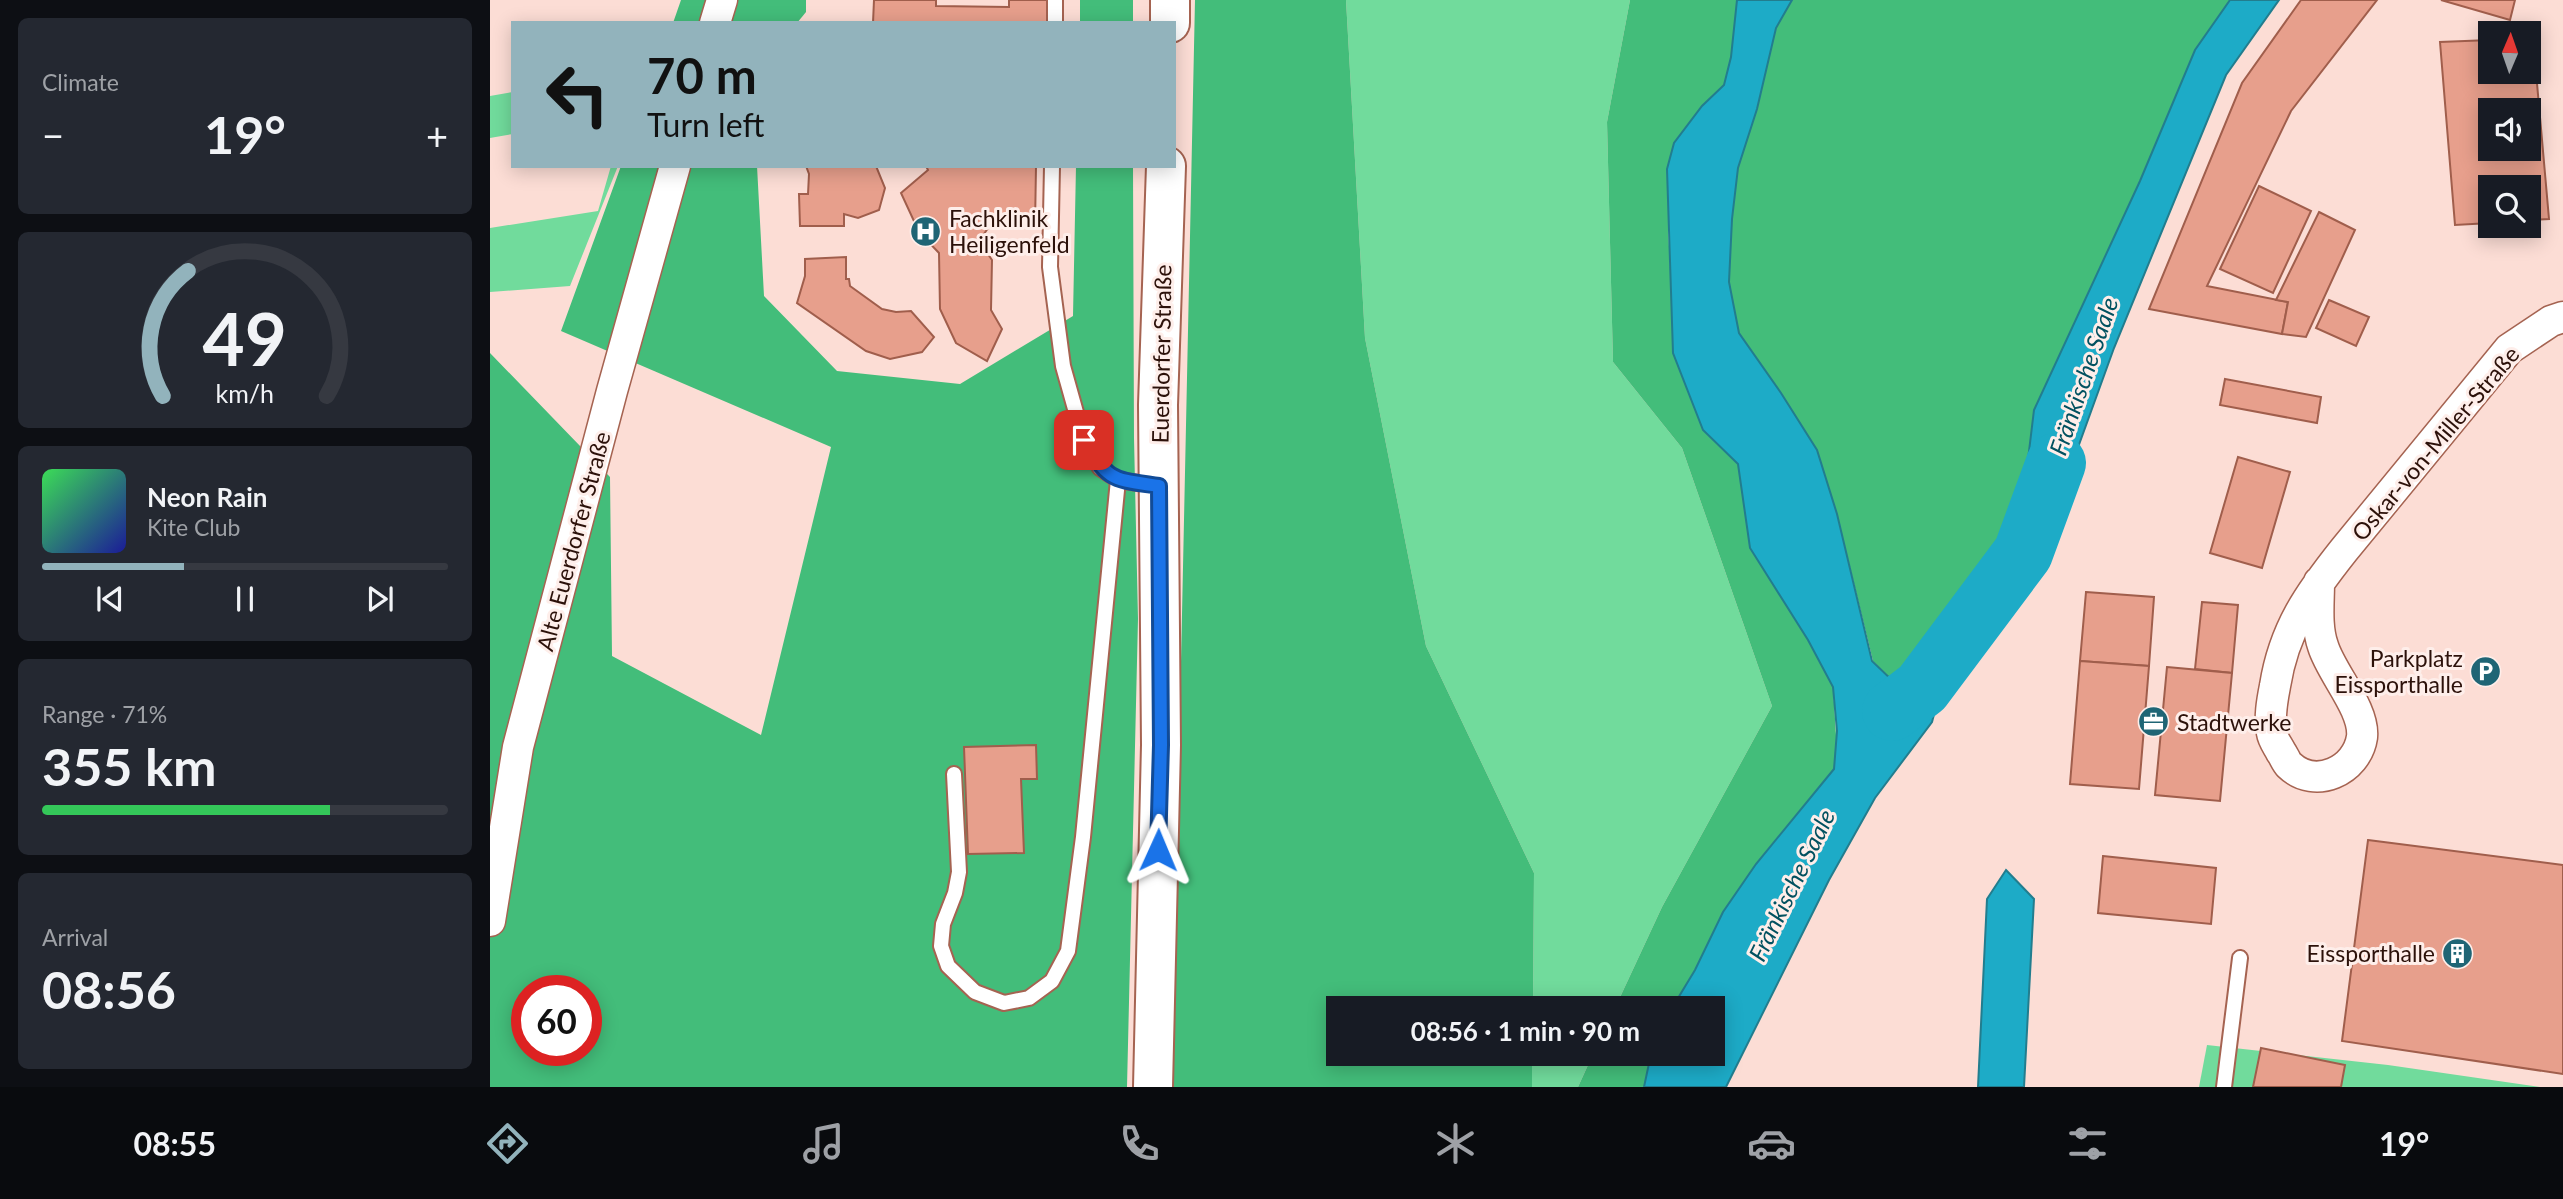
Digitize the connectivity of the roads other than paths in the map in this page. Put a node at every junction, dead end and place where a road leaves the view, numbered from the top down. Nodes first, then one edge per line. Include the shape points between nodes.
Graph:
1 (722, 0) edge
2 (1055, 0) edge
3 (1170, 0) edge
4 (716, 21) edge
5 (1055, 21) edge
6 (1170, 21) edge
7 (674, 168) edge
8 (1052, 168) edge
9 (1166, 168) edge
10 (2563, 317) edge
11 (1118, 480) junction
12 (1159, 486) junction
13 (2319, 582) junction
14 (954, 774) dead end
15 (490, 921) edge
16 (2240, 958) dead end
17 (1153, 1087) edge
18 (2224, 1087) edge

1 - 4 street
2 - 5 lane
3 - 6 main road
7 - 15 street, Alte Euerdorfer Straße via 518,747
8 - 11 lane via 1050,267 1063,366 1084,440 1100,468
9 - 12 main road, Euerdorfer Straße
10 - 13 street, Oskar-von-Miller-Straße via 2509,349
11 - 12 lane
11 - 14 lane via 1068,951 1052,981 1029,998 1004,1003 975,992 948,966 941,946 959,872
12 - 17 main road, Euerdorfer Straße via 1161,745
13 - 13 street, Oskar-von-Miller-Straße via 2283,650 2272,704 2272,736 2289,765 2326,778 2342,770 2362,737 2360,720 2321,642
16 - 18 lane

